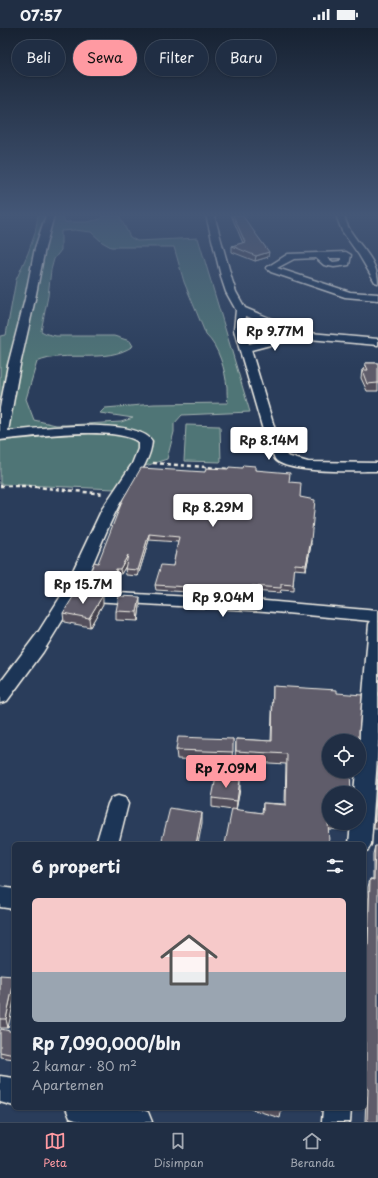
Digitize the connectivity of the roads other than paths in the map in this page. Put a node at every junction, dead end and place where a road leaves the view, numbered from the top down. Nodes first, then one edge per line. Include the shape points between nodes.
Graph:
1 (36, 266) edge
2 (224, 266) edge
3 (274, 266) edge
4 (370, 266) edge
5 (378, 280) edge
6 (378, 297) edge
7 (241, 310) junction
8 (300, 334) junction
9 (378, 342) edge
10 (245, 348) junction
11 (0, 436) edge
12 (378, 466) edge
13 (69, 595) junction
14 (378, 616) edge
15 (378, 624) edge
16 (0, 696) edge
17 (118, 804) dead end
18 (108, 842) edge
19 (360, 842) edge
20 (0, 897) edge
21 (12, 899) edge
22 (0, 1089) edge
23 (12, 1092) edge
24 (88, 1110) edge
25 (337, 1110) edge
26 (138, 1122) edge
27 (336, 1122) edge

1 - 11 street
2 - 7 street via 229,286
3 - 6 street via 271,268 274,270 349,295
4 - 5 street
7 - 8 street
7 - 10 street via 239,330
8 - 9 street
8 - 10 street
10 - 12 street via 269,430 282,459 308,466
11 - 13 street via 96,430 134,434 143,437 145,441 140,462 116,496
13 - 14 street
13 - 16 street via 28,659
15 - 19 street
17 - 18 street
20 - 21 street
22 - 23 street
24 - 26 street
25 - 27 street

